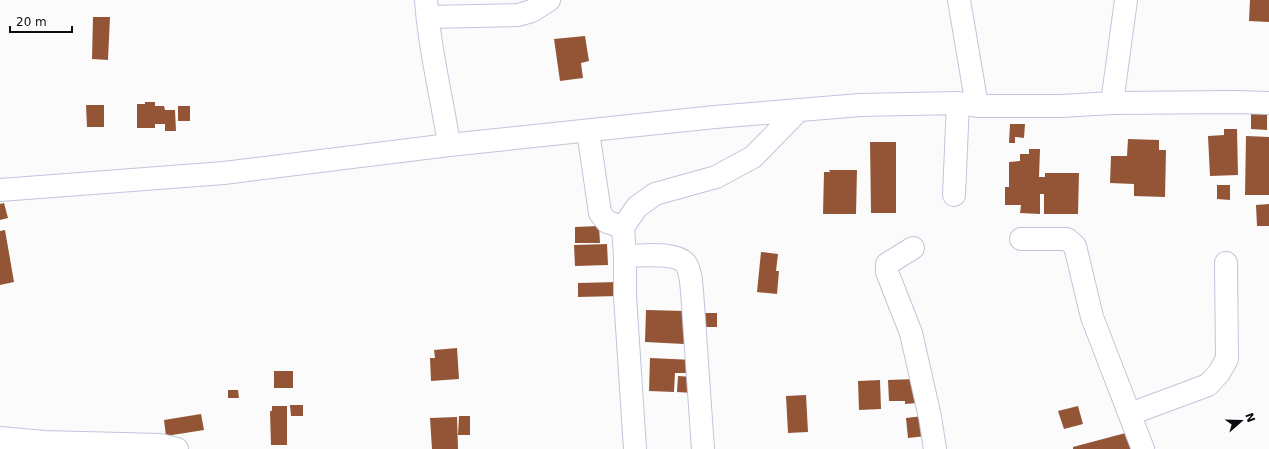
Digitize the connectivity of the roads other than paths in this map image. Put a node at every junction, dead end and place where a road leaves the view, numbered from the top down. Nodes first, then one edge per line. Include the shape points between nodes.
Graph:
1 (549, 0) edge
2 (959, 0) edge
3 (1126, 0) edge
4 (427, 8) edge
5 (1112, 103) junction
6 (1269, 103) edge
7 (968, 104) junction
8 (799, 110) junction
9 (588, 131) junction
10 (449, 145) junction
11 (0, 190) edge
12 (954, 195) dead end
13 (623, 227) junction
14 (1021, 239) dead end
15 (913, 248) dead end
16 (625, 256) junction
17 (1226, 264) dead end
18 (1130, 414) junction
19 (0, 438) edge
20 (177, 449) edge
21 (635, 449) edge
22 (703, 449) edge
23 (935, 449) edge
24 (1143, 449) edge

1 - 4 street via 532,11 518,15
2 - 7 street
3 - 5 street
4 - 10 street
5 - 6 street
5 - 7 street via 1060,106
7 - 8 street via 860,105
7 - 12 street
8 - 9 street
8 - 13 street via 753,157 716,177 655,194 637,207
9 - 10 street
9 - 13 street via 600,213 607,222
10 - 11 street via 224,173
13 - 16 street
14 - 18 street via 1067,239 1075,246 1092,318
15 - 23 street via 887,264 887,272 910,333
16 - 21 street via 625,296
16 - 22 street via 676,258 688,268 692,291
17 - 18 street via 1227,359 1224,366 1208,385
18 - 24 street
19 - 20 street via 44,442 160,445

